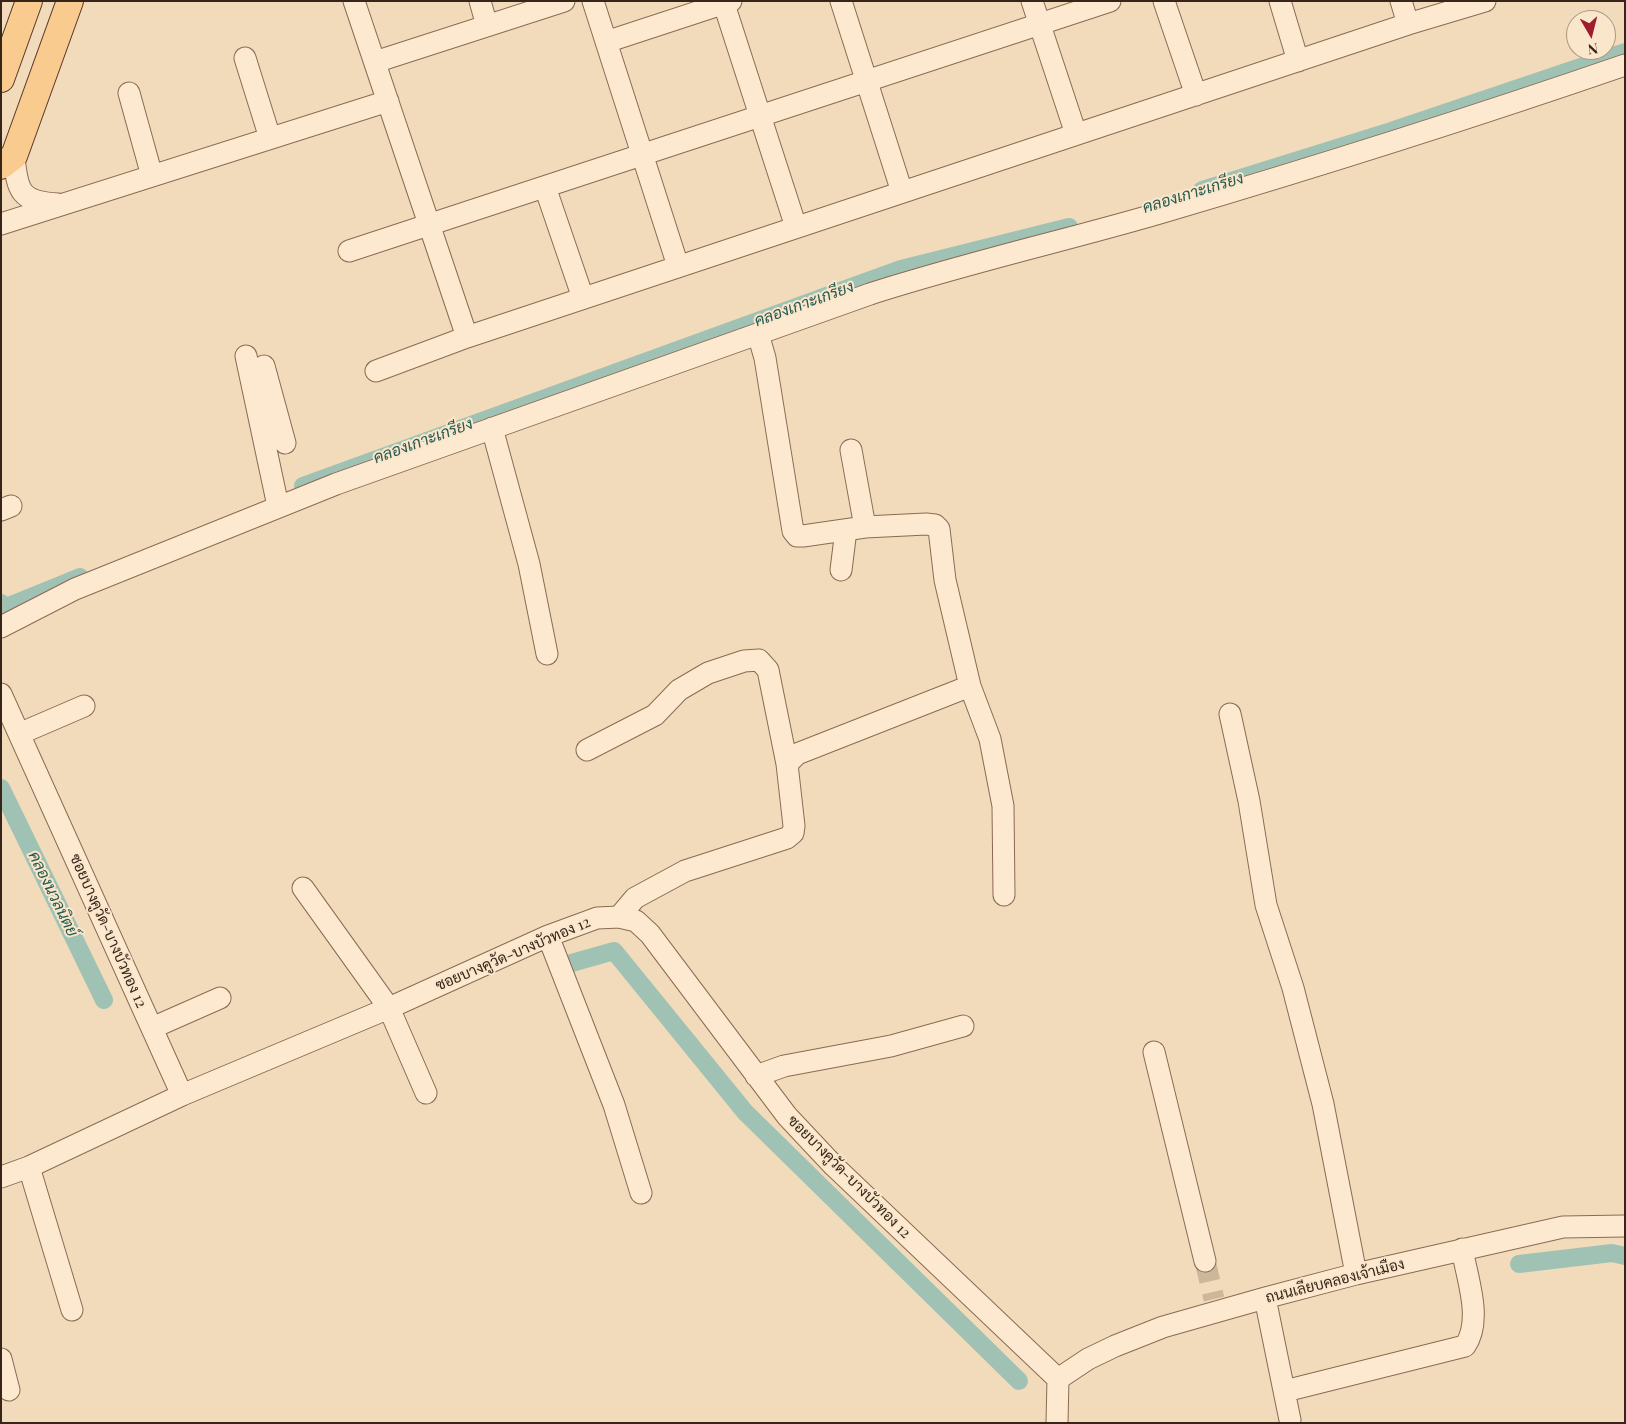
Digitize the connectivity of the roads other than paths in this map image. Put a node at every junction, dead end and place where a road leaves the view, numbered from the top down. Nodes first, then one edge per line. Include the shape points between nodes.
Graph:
1 (29, 1) edge
2 (70, 1) edge
3 (354, 1) edge
4 (480, 1) edge
5 (564, 1) edge
6 (593, 1) edge
7 (841, 1) edge
8 (1032, 1) edge
9 (1110, 1) edge
10 (1164, 1) edge
11 (1280, 1) edge
12 (1401, 1) edge
13 (1485, 1) edge
14 (726, 2) edge
15 (1039, 24) junction
16 (1408, 24) junction
17 (486, 26) junction
18 (606, 42) junction
19 (245, 58) dead end
20 (1298, 61) junction
21 (375, 62) junction
22 (1625, 65) edge
23 (1, 79) edge
24 (866, 81) junction
25 (129, 93) dead end
26 (1196, 94) junction
27 (388, 101) junction
28 (760, 116) junction
29 (1076, 134) junction
30 (270, 138) junction
31 (642, 154) junction
32 (8, 161) edge
33 (152, 176) junction
34 (545, 187) junction
35 (902, 192) junction
36 (63, 204) junction
37 (1, 224) edge
38 (430, 224) junction
39 (796, 227) junction
40 (349, 251) dead end
41 (678, 266) junction
42 (583, 298) junction
43 (758, 334) junction
44 (467, 337) junction
45 (255, 361) dead end
46 (376, 370) dead end
47 (492, 428) junction
48 (851, 450) dead end
49 (277, 499) junction
50 (856, 529) junction
51 (842, 570) dead end
52 (1, 627) edge
53 (547, 654) dead end
54 (970, 686) junction
55 (1, 694) edge
56 (84, 706) dead end
57 (1230, 714) dead end
58 (11, 726) edge
59 (587, 750) dead end
60 (787, 764) junction
61 (303, 888) dead end
62 (1004, 895) dead end
63 (619, 917) junction
64 (548, 936) junction
65 (220, 998) dead end
66 (389, 1008) junction
67 (963, 1026) dead end
68 (152, 1028) junction
69 (1154, 1052) dead end
70 (756, 1076) junction
71 (426, 1093) dead end
72 (182, 1095) junction
73 (29, 1167) junction
74 (1, 1178) edge
75 (640, 1193) dead end
76 (1625, 1226) edge
77 (1462, 1250) junction
78 (1205, 1261) tunnel mouth
79 (1356, 1274) junction
80 (1265, 1298) junction
81 (72, 1310) dead end
82 (1, 1359) edge
83 (1058, 1379) junction
84 (9, 1390) dead end
85 (1285, 1391) junction
86 (1290, 1420) dead end
87 (1058, 1423) edge

1 - 23 main road
2 - 32 main road
3 - 21 street
4 - 17 street
5 - 17 street
6 - 18 street
7 - 24 street
8 - 15 street
9 - 15 street
10 - 26 street
11 - 20 street
12 - 16 street
13 - 16 street
14 - 18 street
14 - 28 street
15 - 24 street
15 - 29 street
16 - 20 street
17 - 21 street
18 - 31 street
19 - 30 street
20 - 26 street
21 - 27 street
22 - 43 street via 1528,99 1159,213 938,272
24 - 28 street
24 - 35 street
25 - 33 street
26 - 29 street
27 - 30 street
27 - 38 street
28 - 31 street
28 - 39 street
29 - 35 street
30 - 33 street
31 - 34 street
31 - 41 street
32 - 36 street via 24,194 38,203
33 - 36 street
34 - 38 street
34 - 42 street
35 - 39 street
36 - 37 street
38 - 40 street
38 - 44 street
39 - 41 street
41 - 42 street
42 - 44 street
43 - 47 street
43 - 50 street via 765,358 793,531 797,536
44 - 46 street
45 - 49 street via 285,444
47 - 49 street
47 - 53 street via 528,564
48 - 50 street
49 - 52 street via 75,589
50 - 51 street
50 - 54 street via 926,524 939,529 945,580
54 - 60 street via 797,754
54 - 62 street via 990,739 1003,806
55 - 58 street, ซอยบางคูวัด-บางบัวทอง 12
56 - 58 street
57 - 79 street via 1249,801 1266,905 1293,988 1323,1104
58 - 68 street, ซอยบางคูวัด-บางบัวทอง 12
59 - 60 street via 655,715 679,690 708,673 744,661 759,660 768,670
60 - 63 street via 793,833 787,838 685,871 635,898
61 - 66 street
63 - 64 street, ซอยบางคูวัด-บางบัวทอง 12 via 597,918
63 - 70 street, ซอยบางคูวัด-บางบัวทอง 12 via 636,921 650,934
64 - 66 street, ซอยบางคูวัด-บางบัวทอง 12
64 - 75 street via 614,1105
65 - 68 street
66 - 71 street
66 - 72 street, ซอยบางคูวัด-บางบัวทอง 12
67 - 70 street via 892,1046 784,1066
68 - 72 street, ซอยบางคูวัด-บางบัวทอง 12
69 - 78 street
70 - 83 street, ซอยบางคูวัด-บางบัวทอง 12 via 787,1116 834,1166
72 - 73 street
73 - 74 street
73 - 81 street
76 - 77 street, ถนนเลียบคลองเจ้าเมือง via 1563,1227
77 - 79 street, ถนนเลียบคลองเจ้าเมือง
77 - 85 street via 1474,1322 1472,1336 1465,1346
79 - 80 street, ถนนเลียบคลองเจ้าเมือง
80 - 83 street, ถนนเลียบคลองเจ้าเมือง via 1215,1306 1114,1346
80 - 85 street
82 - 84 street
83 - 87 street
85 - 86 street

